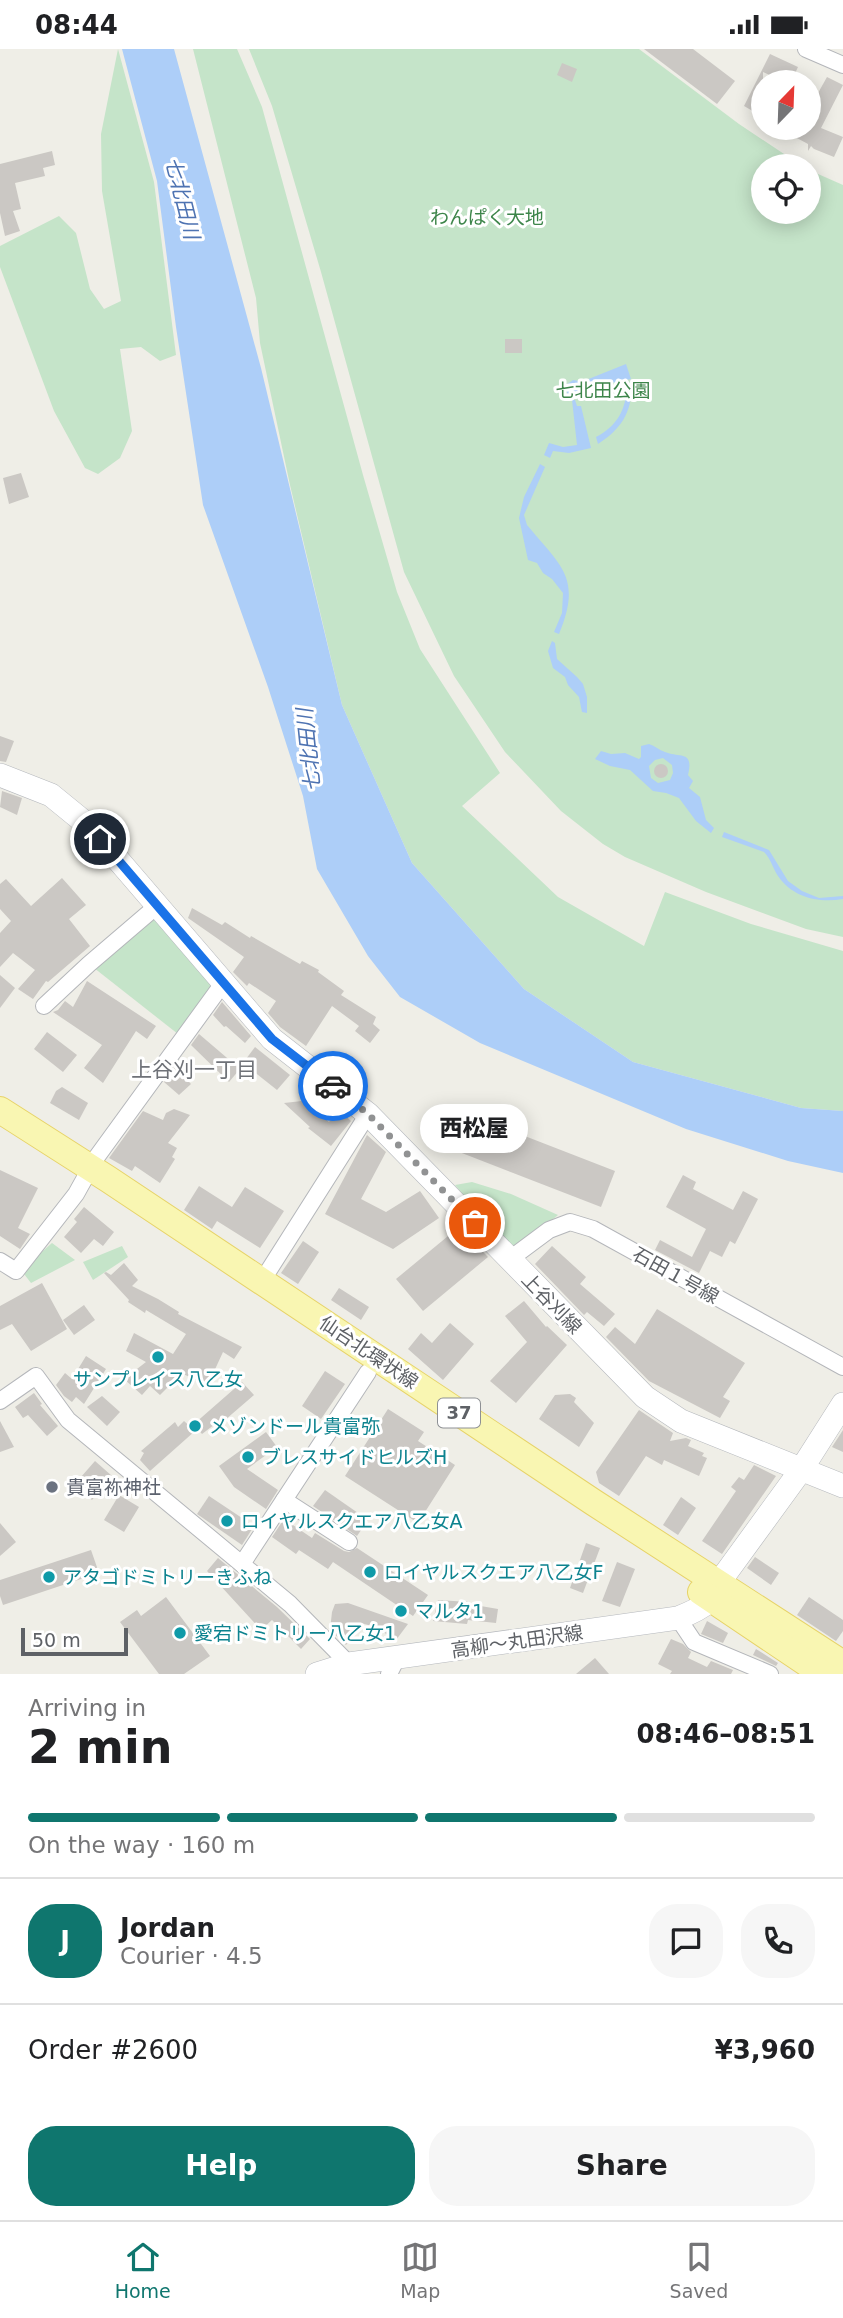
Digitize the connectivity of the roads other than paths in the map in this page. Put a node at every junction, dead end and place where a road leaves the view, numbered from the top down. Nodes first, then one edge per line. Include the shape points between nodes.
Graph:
1 (807, 49) edge
2 (843, 65) edge
3 (0, 775) edge
4 (158, 905) junction
5 (224, 982) junction
6 (44, 1006) dead end
7 (0, 1110) edge
8 (368, 1114) junction
9 (0, 1127) edge
10 (88, 1175) junction
11 (510, 1259) junction
12 (0, 1261) edge
13 (262, 1281) junction
14 (843, 1367) edge
15 (368, 1372) junction
16 (0, 1401) edge
17 (843, 1404) edge
18 (801, 1470) junction
19 (843, 1486) edge
20 (284, 1500) junction
21 (349, 1542) dead end
22 (242, 1565) junction
23 (716, 1592) junction
24 (678, 1618) junction
25 (349, 1664) junction
26 (843, 1664) edge
27 (393, 1666) edge
28 (742, 1668) edge
29 (317, 1674) edge
30 (770, 1674) edge
31 (823, 1674) edge

1 - 2 street
3 - 4 street, 上谷刈線 via 64,804
4 - 5 street, 上谷刈線
4 - 6 street
5 - 8 street, 上谷刈線 via 272,1039
5 - 10 street
7 - 10 main road, 仙台北環状線 / 37
8 - 11 street, 上谷刈線
8 - 13 street
9 - 10 main road, 仙台北環状線 / 37
10 - 12 street via 16,1271
10 - 13 main road, 仙台北環状線 / 37
10 - 15 main road, 仙台北環状線 / 37
11 - 14 street, 石田１号線 via 549,1230 570,1222 593,1229
11 - 18 street, 上谷刈線 via 645,1397 681,1420
13 - 23 main road, 仙台北環状線 / 37
15 - 20 street
15 - 23 main road, 仙台北環状線 / 37
16 - 22 street via 36,1377 68,1420
17 - 18 street
18 - 19 street, 上谷刈線
18 - 23 street
20 - 21 street
20 - 22 street
22 - 25 street via 290,1604
23 - 24 street, 高柳～丸田沢線 via 702,1609
23 - 26 main road, 仙台北環状線 / 37
23 - 31 main road, 仙台北環状線 / 37
24 - 27 street, 高柳～丸田沢線
24 - 28 street via 694,1642
25 - 27 street, 高柳～丸田沢線
25 - 29 street, 高柳～丸田沢線
28 - 30 street

